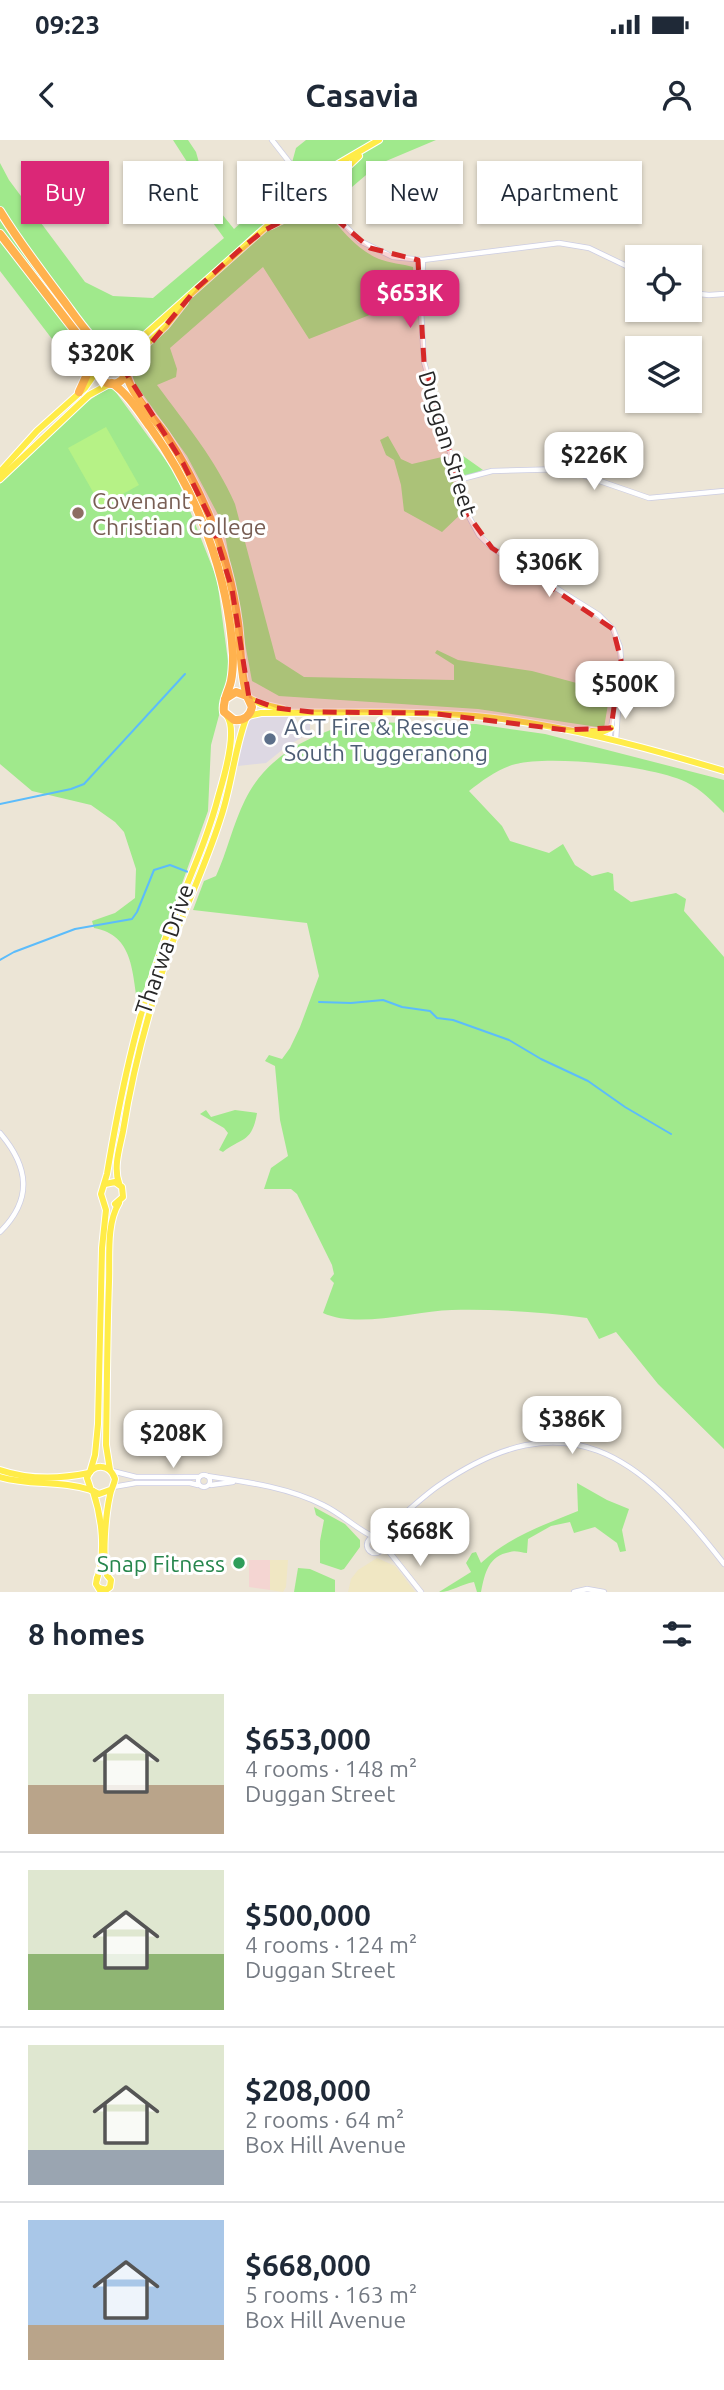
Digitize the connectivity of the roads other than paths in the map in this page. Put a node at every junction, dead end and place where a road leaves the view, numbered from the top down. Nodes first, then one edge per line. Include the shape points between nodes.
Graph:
1 (272, 140) edge
2 (377, 141) edge
3 (288, 161) edge
4 (343, 161) edge
5 (352, 162) edge
6 (0, 211) edge
7 (270, 224) edge
8 (275, 224) edge
9 (343, 224) edge
10 (263, 231) junction
11 (0, 234) edge
12 (420, 260) junction
13 (625, 265) edge
14 (197, 288) junction
15 (702, 294) edge
16 (724, 294) edge
17 (80, 337) junction
18 (115, 356) junction
19 (99, 368) junction
20 (126, 372) junction
21 (112, 383) junction
22 (79, 392) junction
23 (0, 471) edge
24 (0, 480) edge
25 (458, 480) junction
26 (724, 491) edge
27 (235, 636) junction
28 (618, 694) junction
29 (248, 697) junction
30 (226, 699) junction
31 (312, 712) junction
32 (226, 715) junction
33 (248, 716) junction
34 (611, 728) junction
35 (566, 730) junction
36 (612, 739) junction
37 (724, 771) edge
38 (0, 1133) edge
39 (118, 1183) junction
40 (103, 1186) junction
41 (104, 1201) junction
42 (119, 1203) junction
43 (0, 1232) edge
44 (0, 1470) edge
45 (110, 1470) junction
46 (90, 1472) junction
47 (207, 1476) junction
48 (0, 1477) edge
49 (199, 1477) junction
50 (241, 1482) junction
51 (198, 1485) junction
52 (209, 1485) junction
53 (112, 1489) junction
54 (92, 1490) junction
55 (398, 1520) junction
56 (355, 1525) junction
57 (374, 1537) junction
58 (383, 1544) junction
59 (367, 1545) junction
60 (377, 1553) junction
61 (397, 1560) junction
62 (724, 1564) edge
63 (108, 1576) junction
64 (97, 1579) junction
65 (104, 1590) edge
66 (421, 1592) edge
67 (574, 1592) edge
68 (604, 1592) edge

1 - 3 street
2 - 4 main road
2 - 5 main road
6 - 18 highway via 94,341
7 - 10 main road
8 - 10 main road
9 - 12 street via 370,248
10 - 14 main road
11 - 17 highway
12 - 13 street via 559,243 589,248
12 - 25 street, Duggan Street via 424,362
14 - 18 main road
14 - 20 main road via 138,352
15 - 16 street
17 - 19 highway
17 - 22 highway via 89,365
18 - 19 highway via 103,359
18 - 20 highway via 125,363
19 - 21 highway via 102,378
19 - 22 main road
20 - 21 highway
20 - 27 highway via 132,389 171,443 200,495 226,565
21 - 24 main road via 89,396
21 - 27 highway via 158,438 193,500 215,557
22 - 23 main road
25 - 26 street via 492,471 565,469 649,498
25 - 28 street, Duggan Street via 471,523 488,544 599,615 613,629 621,656
27 - 29 highway
27 - 30 highway
28 - 34 street, Duggan Street
28 - 36 street, Duggan Street
29 - 30 highway via 236,692
29 - 31 main road via 276,708
29 - 33 highway via 252,707
30 - 32 highway
31 - 33 main road
31 - 35 main road via 440,714
32 - 33 highway via 234,720
32 - 40 main road, Tharwa Drive via 232,732 224,774 140,1017
33 - 39 main road, Tharwa Drive via 223,812 145,1030 125,1115
34 - 35 main road via 602,732
34 - 36 street, Duggan Street
35 - 36 main road
36 - 37 main road
38 - 43 street via 18,1157 23,1183 18,1209
39 - 40 main road
39 - 42 main road via 124,1194
40 - 41 main road
41 - 42 main road
41 - 46 main road via 96,1445
42 - 45 main road via 111,1228 106,1445
44 - 46 main road via 30,1477
45 - 46 main road via 99,1466
45 - 49 street via 135,1477
45 - 53 main road via 115,1479
46 - 54 main road via 87,1481
47 - 49 street
47 - 50 street
47 - 52 street
48 - 54 main road
49 - 51 street
50 - 52 street
50 - 56 street via 299,1495
51 - 52 street
51 - 53 street via 135,1483
53 - 54 main road via 102,1494
53 - 63 main road via 106,1521
54 - 64 main road via 102,1559
55 - 57 street
55 - 58 street
55 - 62 street via 437,1487 492,1455 535,1443 578,1444 617,1459 643,1478
56 - 57 street
56 - 59 street
57 - 58 street
57 - 59 street
58 - 60 street
58 - 61 street
59 - 60 street via 371,1553
60 - 61 street
61 - 66 street
63 - 64 main road
63 - 65 main road via 111,1583
64 - 65 main road
67 - 68 street

